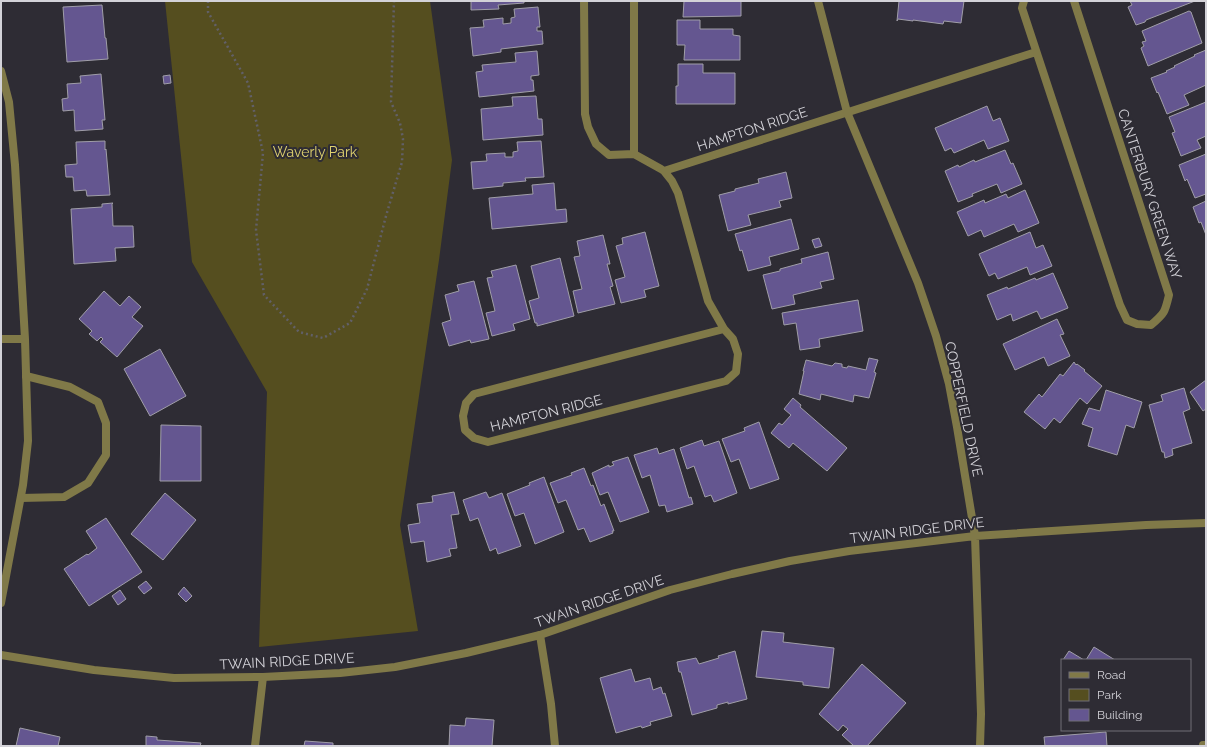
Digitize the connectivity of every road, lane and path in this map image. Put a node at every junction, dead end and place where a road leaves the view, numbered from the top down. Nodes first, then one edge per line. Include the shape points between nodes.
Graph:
1 (208, 1) edge
2 (394, 1) edge
3 (584, 1) edge
4 (634, 1) edge
5 (818, 1) edge
6 (1024, 1) edge
7 (1074, 1) edge
8 (1036, 52) junction
9 (1, 71) edge
10 (847, 112) junction
11 (634, 154) junction
12 (664, 171) junction
13 (724, 328) junction
14 (25, 338) junction
15 (1, 339) edge
16 (26, 376) junction
17 (21, 498) junction
18 (1206, 523) edge
19 (974, 536) junction
20 (1, 603) edge
21 (540, 635) junction
22 (1, 655) edge
23 (263, 677) junction
24 (255, 746) edge
25 (555, 746) edge
26 (980, 746) edge

1 - 2 path via 208,12 248,83 263,153 256,230 264,295 299,332 323,338 350,323 367,290 402,162 403,139 400,123 391,102
3 - 11 street via 585,114 588,127 596,144 609,155
4 - 11 street
5 - 10 street, COPPERFIELD DRIVE
6 - 8 street, CANTERBURY GREEN WAY via 1022,8
7 - 8 street, CANTERBURY GREEN WAY via 1169,295 1166,310 1151,325 1127,320 1120,305
8 - 10 street
9 - 14 street via 9,102 15,165
10 - 12 street, HAMPTON RIDGE
10 - 19 street, COPPERFIELD DRIVE via 918,284 936,336 958,428
11 - 12 street, HAMPTON RIDGE
12 - 13 street, HAMPTON RIDGE via 678,193 708,301
13 - 13 street, HAMPTON RIDGE via 474,394 466,403 463,416 465,430 474,438 488,442 726,381 736,372 738,354 733,339
14 - 15 street
14 - 16 street
16 - 17 street via 28,442
16 - 17 street via 70,387 98,402 106,423 106,455 88,483 64,497
17 - 20 street
18 - 19 street, TWAIN RIDGE DRIVE
19 - 21 street, TWAIN RIDGE DRIVE via 849,551 732,574 670,590
19 - 26 street, COPPERFIELD DRIVE
21 - 23 street, TWAIN RIDGE DRIVE via 395,667
21 - 25 street
22 - 23 street, TWAIN RIDGE DRIVE via 94,670 166,677
23 - 24 street

